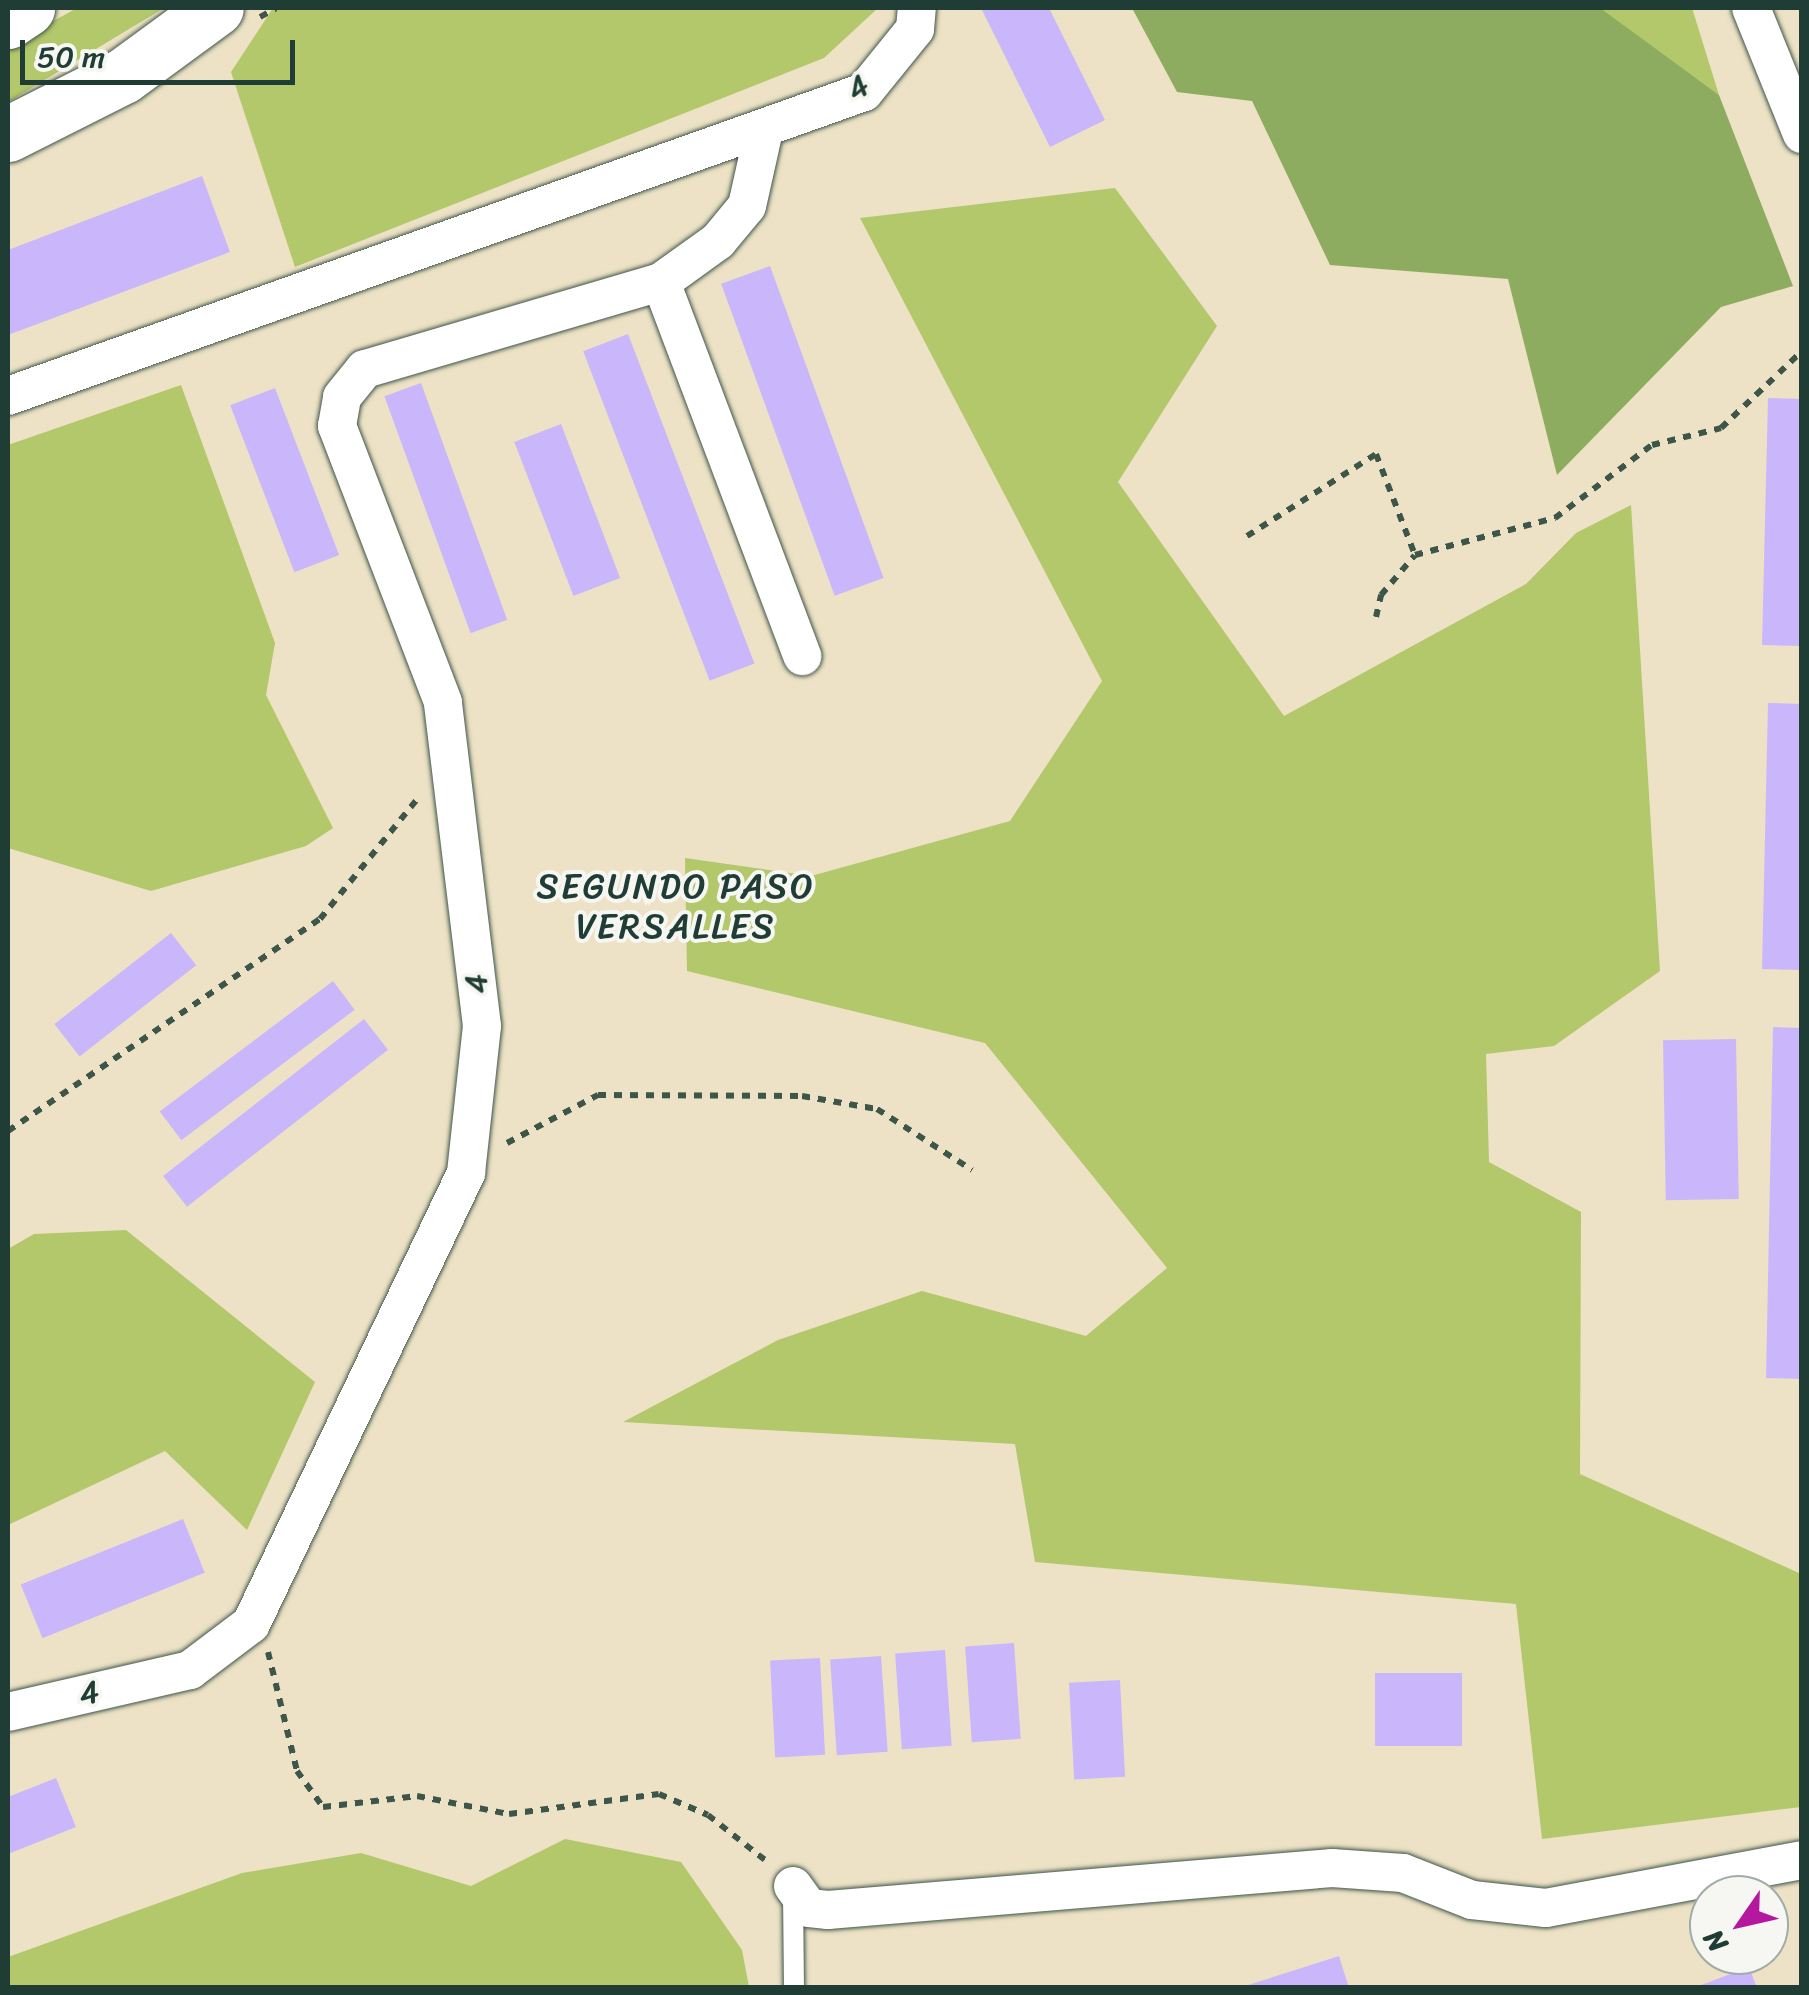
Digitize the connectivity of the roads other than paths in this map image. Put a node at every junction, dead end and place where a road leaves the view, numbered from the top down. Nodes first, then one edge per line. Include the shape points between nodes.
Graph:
1 (26, 8) edge
2 (216, 8) edge
3 (917, 8) edge
4 (1751, 8) edge
5 (8, 21) edge
6 (764, 130) junction
7 (8, 134) edge
8 (1802, 134) edge
9 (661, 282) junction
10 (8, 396) edge
11 (802, 656) dead end
12 (8, 1712) edge
13 (1802, 1860) edge
14 (793, 1886) joint
15 (794, 1988) edge

1 - 5 main road
2 - 7 main road via 123,76
3 - 6 street, 4 via 915,28 864,92
4 - 8 street
6 - 9 street via 748,206
6 - 10 street, 4
9 - 11 street
9 - 12 street, 4 via 365,369 342,398 337,426 444,702 482,1026 466,1173 251,1624 190,1670
13 - 14 street via 1546,1908 1352,1869 828,1910 809,1908
14 - 15 lane

